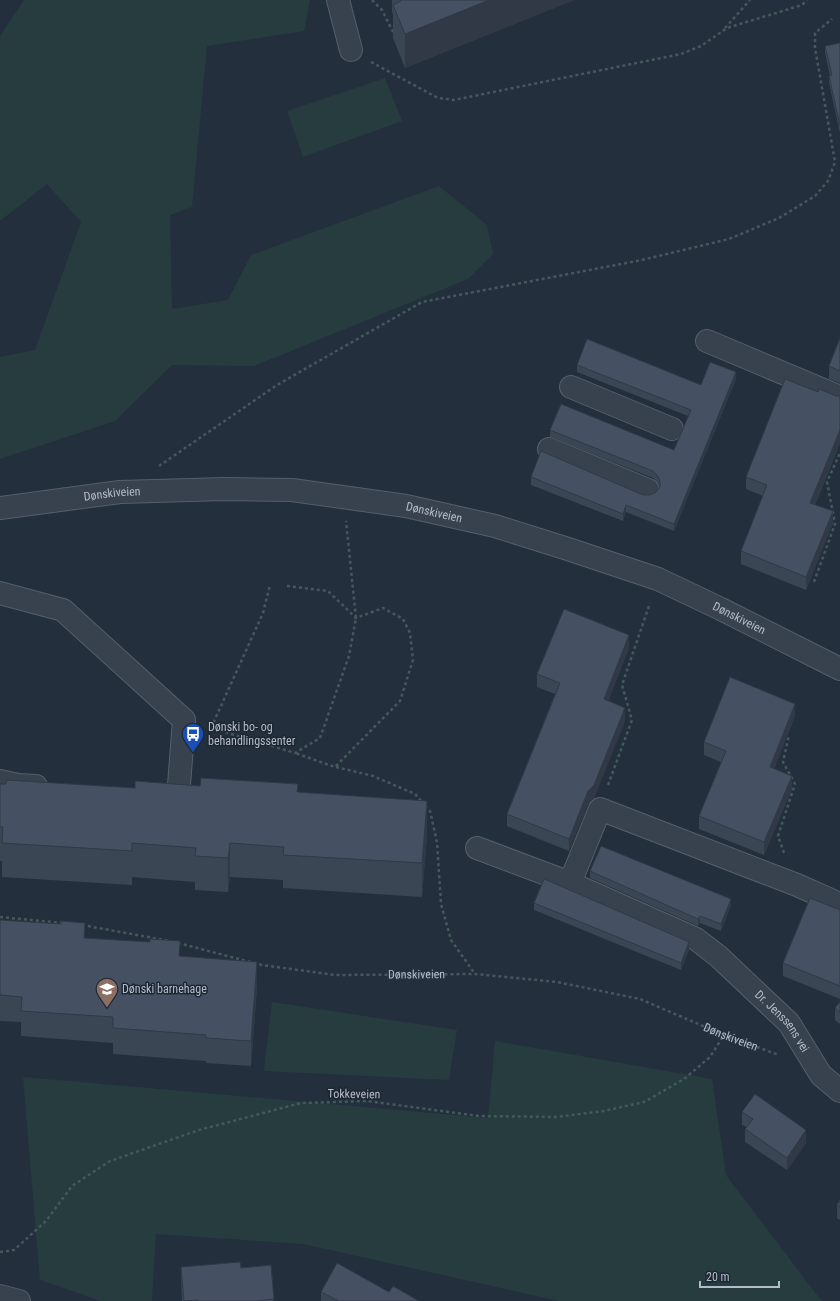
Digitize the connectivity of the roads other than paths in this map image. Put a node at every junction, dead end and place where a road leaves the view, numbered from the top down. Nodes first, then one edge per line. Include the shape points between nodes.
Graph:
1 (338, 0) edge
2 (352, 50) road end
3 (707, 341) dead end
4 (571, 387) dead end
5 (840, 397) edge
6 (672, 429) dead end
7 (549, 449) dead end
8 (648, 490) dead end
9 (0, 508) edge
10 (0, 593) edge
11 (840, 669) edge
12 (0, 781) edge
13 (58, 788) edge
14 (137, 794) edge
15 (477, 848) dead end
16 (570, 883) junction
17 (840, 904) edge
18 (840, 1091) edge
19 (0, 1296) edge
20 (19, 1301) edge

1 - 2 street
3 - 5 street
4 - 6 street
7 - 8 street
9 - 11 street, Dønskiveien via 120,492 225,489 292,490 406,506 496,526 658,579
10 - 14 street via 63,610 184,720 179,785 174,795
12 - 13 street
15 - 16 street, Dr. Jenssens vei
16 - 17 street via 600,809
16 - 18 street, Dr. Jenssens vei via 696,939 718,956 789,1023 821,1075
19 - 20 street

